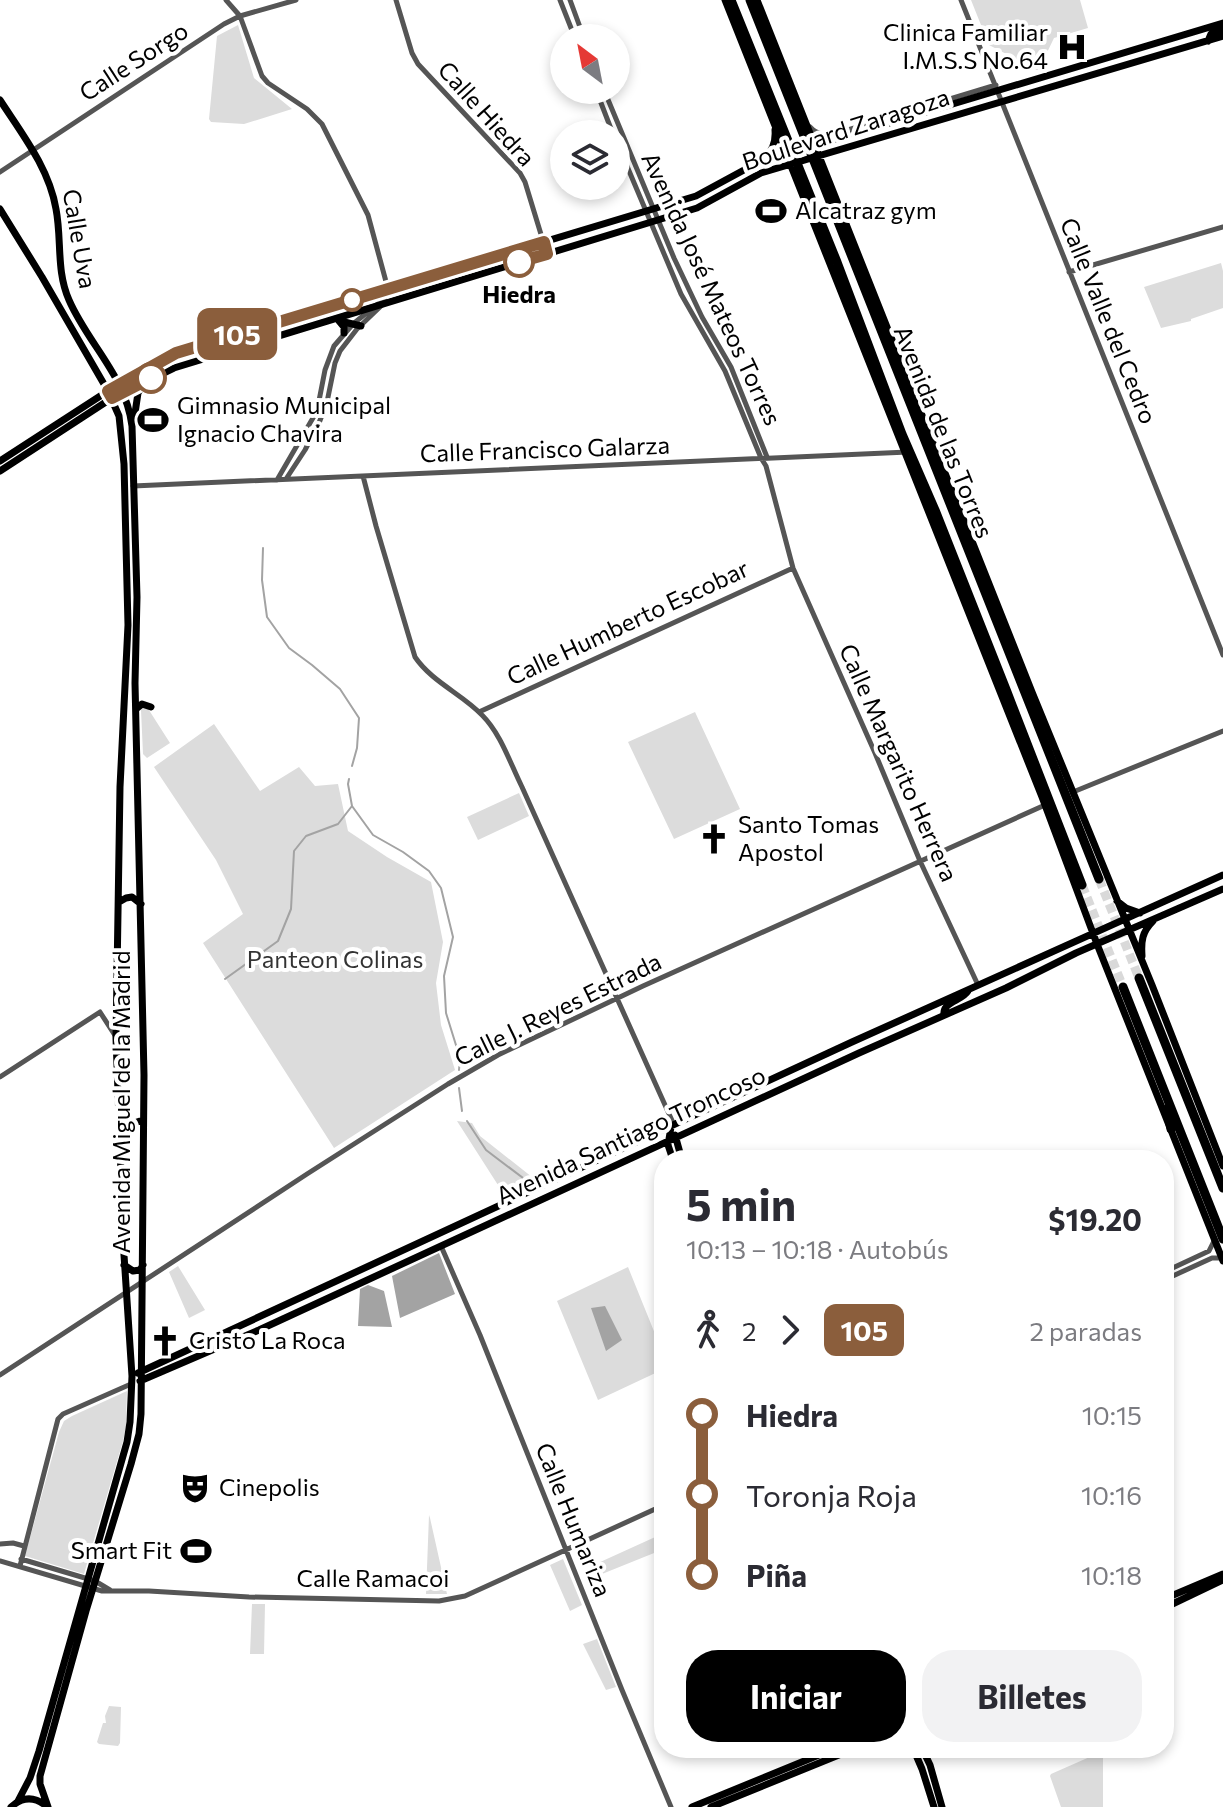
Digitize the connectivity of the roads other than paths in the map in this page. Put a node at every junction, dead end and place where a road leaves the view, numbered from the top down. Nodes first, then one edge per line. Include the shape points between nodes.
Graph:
1 (226, 0) edge
2 (296, 0) edge
3 (396, 0) edge
4 (560, 0) edge
5 (570, 0) edge
6 (728, 0) edge
7 (750, 0) edge
8 (757, 0) edge
9 (961, 0) edge
10 (240, 16) junction
11 (732, 17) joint
12 (569, 24) edge
13 (579, 24) edge
14 (1223, 26) edge
15 (1195, 31) junction
16 (1223, 36) edge
17 (1208, 41) junction
18 (996, 87) junction
19 (0, 100) edge
20 (1002, 101) junction
21 (609, 104) edge
22 (904, 116) junction
23 (776, 119) junction
24 (807, 124) junction
25 (815, 145) junction
26 (844, 148) junction
27 (32, 151) junction
28 (786, 154) junction
29 (820, 156) junction
30 (757, 164) junction
31 (791, 165) junction
32 (630, 170) edge
33 (773, 170) junction
34 (0, 172) edge
35 (829, 180) junction
36 (805, 193) junction
37 (0, 209) edge
38 (649, 210) junction
39 (653, 221) junction
40 (1223, 227) edge
41 (544, 242) junction
42 (547, 254) junction
43 (51, 271) junction
44 (1069, 272) junction
45 (387, 288) junction
46 (380, 304) junction
47 (336, 320) junction
48 (357, 325) junction
49 (890, 332) junction
50 (344, 333) junction
51 (893, 357) junction
52 (107, 362) junction
53 (98, 375) junction
54 (136, 375) junction
55 (145, 381) junction
56 (120, 384) junction
57 (124, 393) junction
58 (110, 395) junction
59 (95, 399) junction
60 (93, 411) junction
61 (119, 418) junction
62 (131, 422) junction
63 (907, 452) junction
64 (764, 458) junction
65 (0, 461) edge
66 (766, 466) joint
67 (0, 471) edge
68 (363, 476) junction
69 (286, 479) junction
70 (277, 480) junction
71 (133, 486) junction
72 (956, 565) junction
73 (975, 566) junction
74 (793, 568) junction
75 (990, 605) junction
76 (973, 606) junction
77 (1223, 655) edge
78 (151, 707) dead end
79 (136, 709) junction
80 (479, 712) junction
81 (1034, 715) junction
82 (1223, 731) edge
83 (1048, 732) junction
84 (1037, 768) junction
85 (1072, 792) junction
86 (1043, 801) junction
87 (920, 861) junction
88 (1223, 875) edge
89 (1099, 879) tunnel mouth
90 (1206, 883) junction
91 (1082, 885) tunnel mouth
92 (1223, 889) edge
93 (1117, 901) junction
94 (119, 902) junction
95 (1191, 903) junction
96 (141, 904) junction
97 (1140, 913) junction
98 (1087, 917) junction
99 (1157, 917) junction
100 (1121, 921) junction
101 (1125, 931) junction
102 (1093, 934) junction
103 (1081, 939) junction
104 (1097, 944) junction
105 (1076, 953) junction
106 (1142, 962) junction
107 (1105, 964) junction
108 (1002, 975) junction
109 (1139, 978) tunnel mouth
110 (978, 985) junction
111 (1123, 987) tunnel mouth
112 (1006, 988) junction
113 (969, 989) junction
114 (617, 998) junction
115 (944, 1015) junction
116 (1132, 1033) junction
117 (116, 1038) junction
118 (1149, 1052) junction
119 (0, 1076) edge
120 (1164, 1090) junction
121 (119, 1115) junction
122 (143, 1120) junction
123 (672, 1124) junction
124 (1171, 1129) junction
125 (652, 1136) junction
126 (672, 1139) junction
127 (669, 1150) edge
128 (678, 1150) edge
129 (1223, 1166) edge
130 (1223, 1188) edge
131 (473, 1217) junction
132 (1218, 1239) edge
133 (441, 1246) junction
134 (1209, 1251) junction
135 (1212, 1258) junction
136 (1222, 1259) edge
137 (143, 1265) junction
138 (1174, 1267) edge
139 (125, 1269) junction
140 (1174, 1275) edge
141 (143, 1281) junction
142 (126, 1293) junction
143 (143, 1298) junction
144 (127, 1308) junction
145 (143, 1310) junction
146 (242, 1326) junction
147 (212, 1351) junction
148 (155, 1370) junction
149 (0, 1375) edge
150 (142, 1376) junction
151 (131, 1380) junction
152 (654, 1510) edge
153 (0, 1544) edge
154 (24, 1546) junction
155 (565, 1550) junction
156 (0, 1561) edge
157 (20, 1562) junction
158 (1223, 1574) edge
159 (1223, 1580) edge
160 (90, 1584) junction
161 (1174, 1595) edge
162 (1174, 1603) edge
163 (812, 1758) edge
164 (831, 1758) edge
165 (917, 1758) edge
166 (927, 1758) edge
167 (15, 1804) edge
168 (48, 1807) edge
169 (671, 1807) edge
170 (692, 1807) edge
171 (711, 1807) edge
172 (934, 1807) edge
173 (942, 1807) edge

1 - 10 street
2 - 10 street, Calle Sorgo
3 - 41 street, Calle Hiedra via 418,64 520,173
4 - 12 street
5 - 13 street
6 - 11 highway
6 - 23 highway
7 - 51 highway, Avenida de las Torres
8 - 24 main road, Avenida de las Torres
9 - 18 street, Calle Valle del Cedro
10 - 27 street, Calle Sorgo
10 - 45 street via 262,76 322,124 368,215
11 - 23 main road, Avenida de las Torres
14 - 15 main road, Boulevard Zaragoza
14 - 17 main road
15 - 17 main road
15 - 18 main road, Boulevard Zaragoza
16 - 17 main road, Boulevard Zaragoza
17 - 20 main road, Boulevard Zaragoza
18 - 20 street, Calle Valle del Cedro
18 - 22 main road, Boulevard Zaragoza
19 - 27 main road, Calle Uva
20 - 26 main road, Boulevard Zaragoza
20 - 44 street, Calle Valle del Cedro
21 - 38 street, Avenida José Mateos Torres
22 - 24 street via 825,135
22 - 25 main road, Boulevard Zaragoza
23 - 28 main road, Avenida de las Torres
23 - 30 main road via 773,149
23 - 36 highway, Avenida de las Torres
24 - 25 main road, Avenida de las Torres
25 - 28 main road, Boulevard Zaragoza
25 - 29 main road, Avenida de las Torres
26 - 29 main road, Boulevard Zaragoza
26 - 35 main road via 828,161
27 - 34 street, Calle Sorgo
27 - 43 main road, Calle Uva via 44,171 58,220
28 - 30 main road, Boulevard Zaragoza
28 - 31 main road, Avenida de las Torres
29 - 31 main road, Boulevard Zaragoza
29 - 35 main road, Avenida de las Torres
30 - 38 main road, Boulevard Zaragoza via 696,196
31 - 33 main road, Boulevard Zaragoza
31 - 36 main road, Avenida de las Torres
32 - 38 street, Avenida José Mateos Torres
33 - 36 main road via 790,175
33 - 39 main road, Boulevard Zaragoza via 706,205
35 - 49 main road, Avenida de las Torres
36 - 63 highway, Avenida de las Torres
36 - 63 main road, Avenida de las Torres
37 - 43 main road
38 - 39 street, Avenida José Mateos Torres
38 - 41 main road, Boulevard Zaragoza
39 - 42 main road, Boulevard Zaragoza
39 - 64 street, Avenida José Mateos Torres via 681,294 734,383
40 - 44 street
41 - 42 street, Calle Hiedra
41 - 45 main road, Boulevard Zaragoza
42 - 46 main road, Boulevard Zaragoza
43 - 52 main road, Calle Uva
43 - 53 main road, Avenida Miguel de la Madrid
44 - 77 street, Calle Valle del Cedro
45 - 46 street
45 - 54 main road, Boulevard Zaragoza via 176,353
46 - 47 main road, Boulevard Zaragoza
46 - 48 street
47 - 48 main road
47 - 50 main road
47 - 55 main road, Boulevard Zaragoza
48 - 50 street
48 - 69 street via 338,356 322,417
49 - 51 highway
49 - 83 main road, Avenida de las Torres
50 - 70 street via 330,353 317,411
51 - 73 highway, Avenida de las Torres
52 - 54 main road
52 - 56 main road, Calle Uva
53 - 58 main road, Avenida Miguel de la Madrid
53 - 59 main road
54 - 56 main road, Boulevard Zaragoza
55 - 57 main road, Boulevard Zaragoza
55 - 62 main road
56 - 57 main road, Avenida Miguel de la Madrid
56 - 58 main road, Boulevard Zaragoza
57 - 58 main road, Boulevard Zaragoza
57 - 62 main road, Avenida Miguel de la Madrid
58 - 59 main road, Boulevard Zaragoza
58 - 60 main road, Boulevard Zaragoza
58 - 61 main road, Avenida Miguel de la Madrid
59 - 65 main road, Boulevard Zaragoza
60 - 61 main road via 106,409
60 - 67 main road, Boulevard Zaragoza
61 - 62 main road via 125,413
61 - 94 main road, Avenida Miguel de la Madrid via 128,625
62 - 71 main road, Avenida Miguel de la Madrid
63 - 64 street, Calle Francisco Galarza
63 - 72 highway, Avenida de las Torres
63 - 86 main road, Avenida de las Torres
64 - 66 street, Avenida José Mateos Torres
64 - 68 street, Calle Francisco Galarza
66 - 74 street, Calle Margarito Herrera
68 - 69 street, Calle Francisco Galarza
68 - 80 street via 415,657
69 - 70 street, Calle Francisco Galarza
70 - 71 street, Calle Francisco Galarza
71 - 79 main road, Avenida Miguel de la Madrid
72 - 73 highway via 966,572
72 - 76 highway, Avenida de las Torres
73 - 75 highway, Avenida de las Torres
74 - 80 street, Calle Humberto Escobar
74 - 87 street, Calle Margarito Herrera
75 - 76 highway via 981,599
75 - 81 highway, Avenida de las Torres
76 - 84 highway, Avenida de las Torres
78 - 79 main road via 142,704
79 - 96 main road, Avenida Miguel de la Madrid
80 - 114 street via 503,749
81 - 83 highway
81 - 89 highway, Avenida de las Torres
82 - 85 street
83 - 85 main road, Avenida de las Torres
84 - 86 highway
84 - 91 highway, Avenida de las Torres
85 - 93 main road, Avenida de las Torres
86 - 87 street, Calle J. Reyes Estrada
86 - 98 main road, Avenida de las Torres
87 - 110 street, Calle Margarito Herrera
87 - 114 street, Calle J. Reyes Estrada
88 - 90 main road, Avenida Santiago Troncoso
90 - 95 main road via 1191,894
90 - 97 main road, Avenida Santiago Troncoso
92 - 95 main road, Avenida Santiago Troncoso
93 - 97 main road
93 - 100 main road, Avenida de las Torres
94 - 96 main road via 132,897
94 - 117 main road, Avenida Miguel de la Madrid
95 - 99 main road, Avenida Santiago Troncoso
96 - 122 main road, Avenida Miguel de la Madrid
97 - 100 main road, Avenida Santiago Troncoso
98 - 102 main road, Avenida de las Torres
98 - 103 main road
99 - 101 main road, Avenida Santiago Troncoso
99 - 106 main road via 1141,939
100 - 101 main road, Avenida de las Torres
100 - 102 main road, Avenida Santiago Troncoso
101 - 104 main road, Avenida Santiago Troncoso
101 - 106 main road, Avenida de las Torres
102 - 103 main road, Avenida Santiago Troncoso
102 - 104 main road, Avenida de las Torres
103 - 108 main road, Avenida Santiago Troncoso
104 - 105 main road, Avenida Santiago Troncoso
104 - 107 main road, Avenida de las Torres
105 - 107 main road via 1096,955
105 - 112 main road, Avenida Santiago Troncoso
106 - 129 main road, Avenida de las Torres
107 - 116 main road, Avenida de las Torres
108 - 110 main road, Avenida Santiago Troncoso
108 - 112 main road
109 - 130 highway
110 - 113 main road, Avenida Santiago Troncoso
111 - 118 highway, Avenida de las Torres
112 - 115 main road, Avenida Santiago Troncoso
113 - 115 main road via 946,1006
113 - 123 main road, Avenida Santiago Troncoso
114 - 123 street
114 - 141 street, Calle J. Reyes Estrada via 466,1073
115 - 126 main road, Avenida Santiago Troncoso
116 - 118 highway
116 - 124 main road, Avenida de las Torres
117 - 119 street via 100,1012
117 - 121 main road, Avenida Miguel de la Madrid
118 - 120 highway, Avenida de las Torres
120 - 124 highway
120 - 132 highway, Avenida de las Torres
121 - 122 main road via 131,1124
121 - 139 main road, Avenida Miguel de la Madrid
122 - 137 main road, Avenida Miguel de la Madrid
123 - 125 main road, Avenida Santiago Troncoso
123 - 126 main road
124 - 132 main road, Avenida de las Torres
125 - 126 main road
125 - 131 main road, Avenida Santiago Troncoso
126 - 127 main road
126 - 128 main road
126 - 133 main road, Avenida Santiago Troncoso
131 - 133 main road via 439,1238
131 - 146 main road, Avenida Santiago Troncoso
132 - 134 street
132 - 136 main road, Avenida de las Torres
133 - 147 main road, Avenida Santiago Troncoso
133 - 155 street, Calle Humariza
134 - 135 street
134 - 138 street
135 - 136 street
135 - 140 street
137 - 139 main road via 140,1270
137 - 141 main road, Avenida Miguel de la Madrid
139 - 141 main road via 128,1281
139 - 142 main road, Avenida Miguel de la Madrid
141 - 142 street, Calle J. Reyes Estrada
141 - 143 main road, Avenida Miguel de la Madrid
142 - 143 main road via 134,1290
142 - 144 main road, Avenida Miguel de la Madrid
142 - 149 street, Calle J. Reyes Estrada
143 - 145 main road, Avenida Miguel de la Madrid
144 - 145 main road via 136,1305
144 - 151 main road, Avenida Miguel de la Madrid
145 - 150 main road, Avenida Miguel de la Madrid
146 - 147 main road via 212,1344
146 - 148 main road, Avenida Santiago Troncoso
147 - 148 main road, Avenida Santiago Troncoso
148 - 150 main road
150 - 151 main road
150 - 160 main road, Avenida Miguel de la Madrid via 137,1441
151 - 154 street via 60,1417
151 - 160 main road, Avenida Miguel de la Madrid via 128,1437
152 - 155 street, Calle Ramacoi
153 - 154 street
154 - 157 street
155 - 160 street, Calle Ramacoi via 465,1596 439,1601 249,1597 112,1590
155 - 169 street, Calle Humariza
156 - 157 street, Calle Ramacoi
157 - 160 street, Calle Ramacoi
158 - 161 main road
159 - 162 main road
160 - 167 main road, Avenida Miguel de la Madrid via 30,1778
160 - 168 main road, Avenida Miguel de la Madrid via 40,1776
163 - 170 main road
164 - 171 main road
165 - 172 main road
166 - 173 main road
167 - 168 main road via 34,1799

